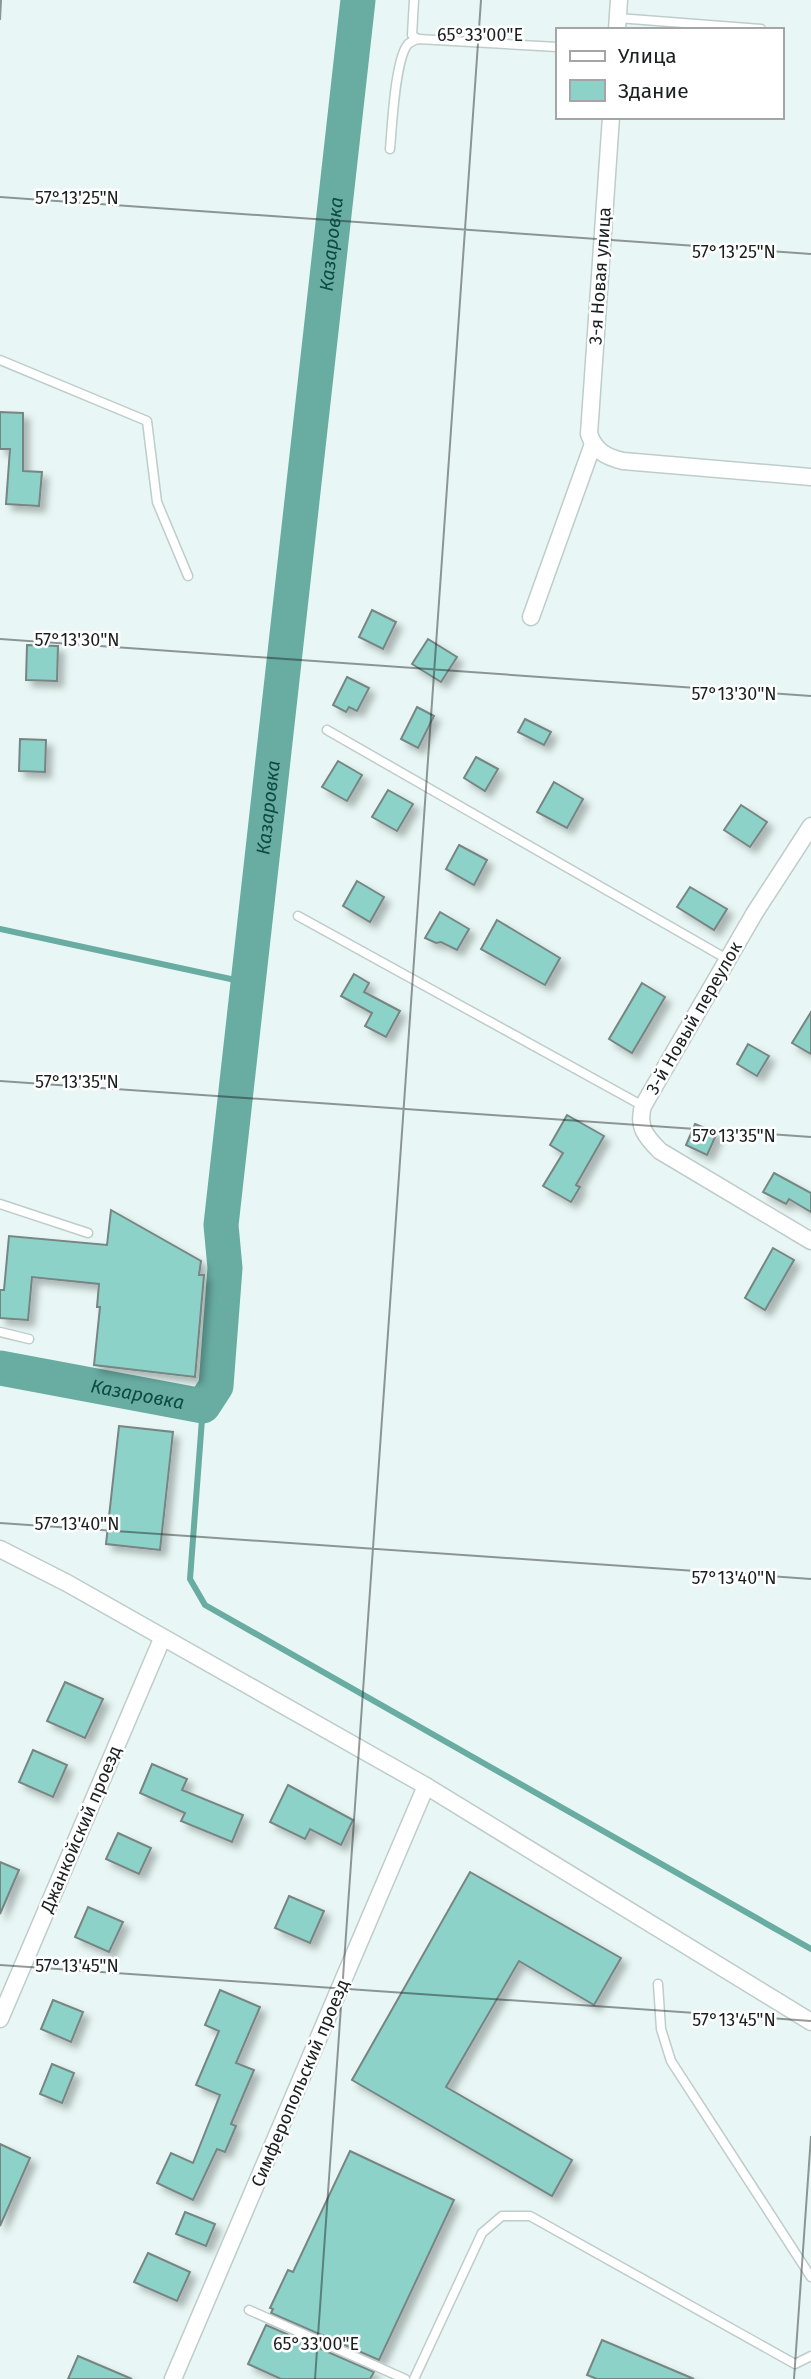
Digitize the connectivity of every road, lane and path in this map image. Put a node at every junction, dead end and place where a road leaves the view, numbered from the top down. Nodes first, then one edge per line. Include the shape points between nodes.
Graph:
1 (414, 0) edge
2 (619, 0) edge
3 (617, 24) edge
4 (732, 28) edge
5 (418, 38) junction
6 (556, 47) edge
7 (611, 119) edge
8 (390, 149) dead end
9 (0, 360) edge
10 (591, 439) junction
11 (811, 477) edge
12 (188, 576) dead end
13 (531, 617) dead end
14 (327, 730) dead end
15 (811, 826) edge
16 (298, 915) dead end
17 (727, 959) junction
18 (643, 1106) junction
19 (0, 1204) edge
20 (88, 1233) dead end
21 (811, 1241) edge
22 (0, 1332) edge
23 (29, 1339) dead end
24 (0, 1549) edge
25 (162, 1639) junction
26 (426, 1786) junction
27 (658, 1984) dead end
28 (0, 2019) edge
29 (811, 2022) edge
30 (811, 2277) edge
31 (249, 2310) dead end
32 (811, 2356) edge
33 (173, 2379) edge
34 (405, 2379) edge
35 (414, 2379) edge

1 - 5 lane via 411,30
2 - 3 street
3 - 4 lane
5 - 6 lane
5 - 8 lane via 403,54
7 - 10 street, 3-я Новая улица
9 - 12 lane via 147,421 157,502
10 - 11 street via 611,458 623,461
10 - 13 street, 3-я Новая улица
14 - 17 lane
15 - 17 street, 3-й Новый переулок
16 - 18 lane
17 - 18 street, 3-й Новый переулок
18 - 21 street, 3-й Новый переулок via 642,1130 660,1152
19 - 20 lane
22 - 23 lane
24 - 25 street
25 - 26 street
25 - 28 street, Джанкойский проезд
26 - 29 street
26 - 33 street, Симферопольский проезд
27 - 30 lane via 661,2029 671,2061
31 - 34 lane
32 - 35 lane via 795,2364 530,2216 502,2216 482,2232

